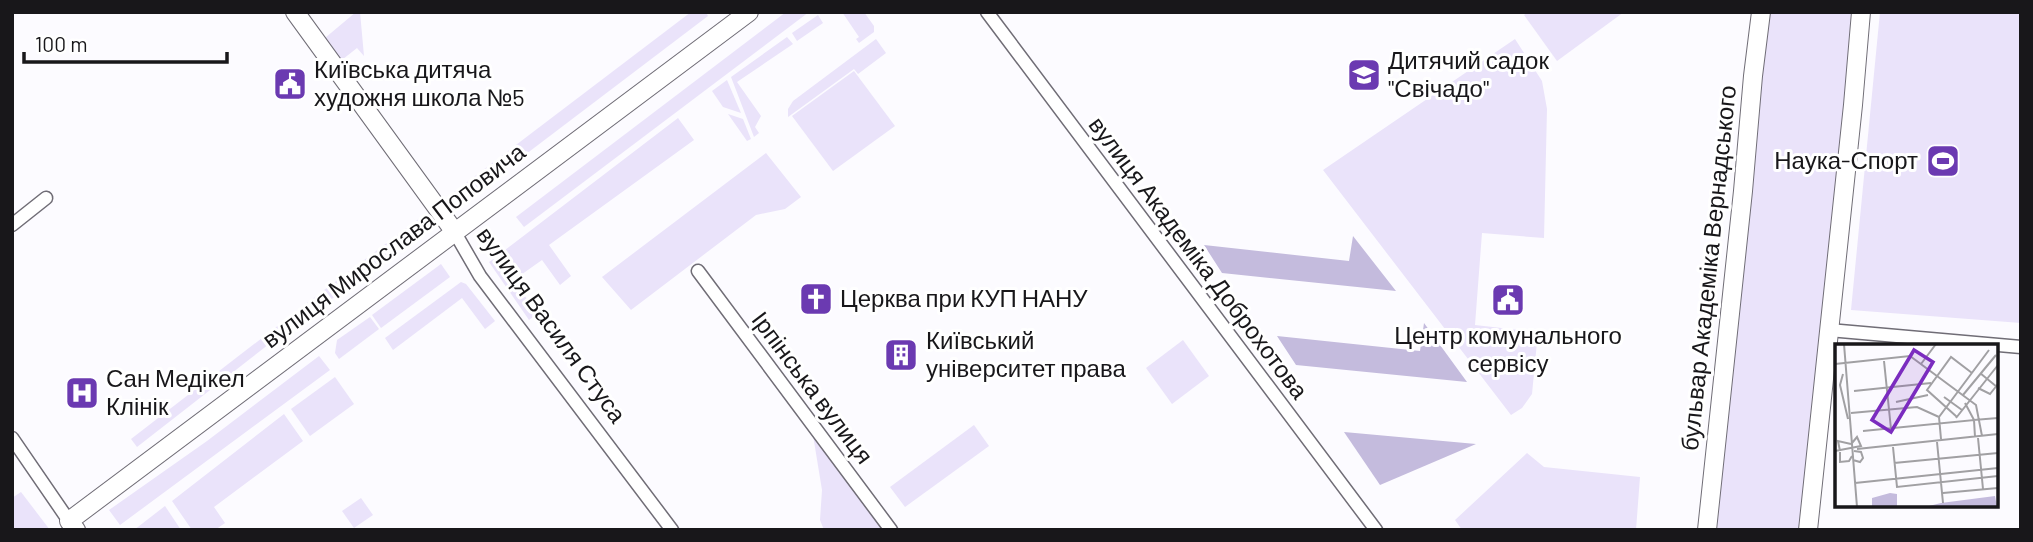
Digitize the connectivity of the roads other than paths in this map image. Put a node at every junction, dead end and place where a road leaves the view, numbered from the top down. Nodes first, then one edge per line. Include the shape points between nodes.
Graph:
1 (295, 12) edge
2 (749, 12) edge
3 (987, 12) edge
4 (1762, 12) edge
5 (1861, 12) edge
6 (46, 198) dead end
7 (12, 225) edge
8 (454, 231) junction
9 (698, 271) dead end
10 (1829, 330) junction
11 (1987, 344) edge
12 (1998, 345) edge
13 (2021, 347) edge
14 (12, 438) edge
15 (72, 525) edge
16 (672, 530) edge
17 (891, 530) edge
18 (1376, 530) edge
19 (1707, 530) edge
20 (1808, 530) edge

1 - 8 street, вулиця Василя Стуса
2 - 8 street, вулиця Мирослава Поповича
3 - 18 street, вулиця Академіка Доброхотова
4 - 19 street, бульвар Академіка Вернадського
5 - 10 street
6 - 7 street
8 - 15 street, вулиця Мирослава Поповича
8 - 16 street, вулиця Василя Стуса via 474,268
9 - 17 street, Ірпінська вулиця
10 - 11 street
10 - 20 street
12 - 13 street
14 - 15 street

